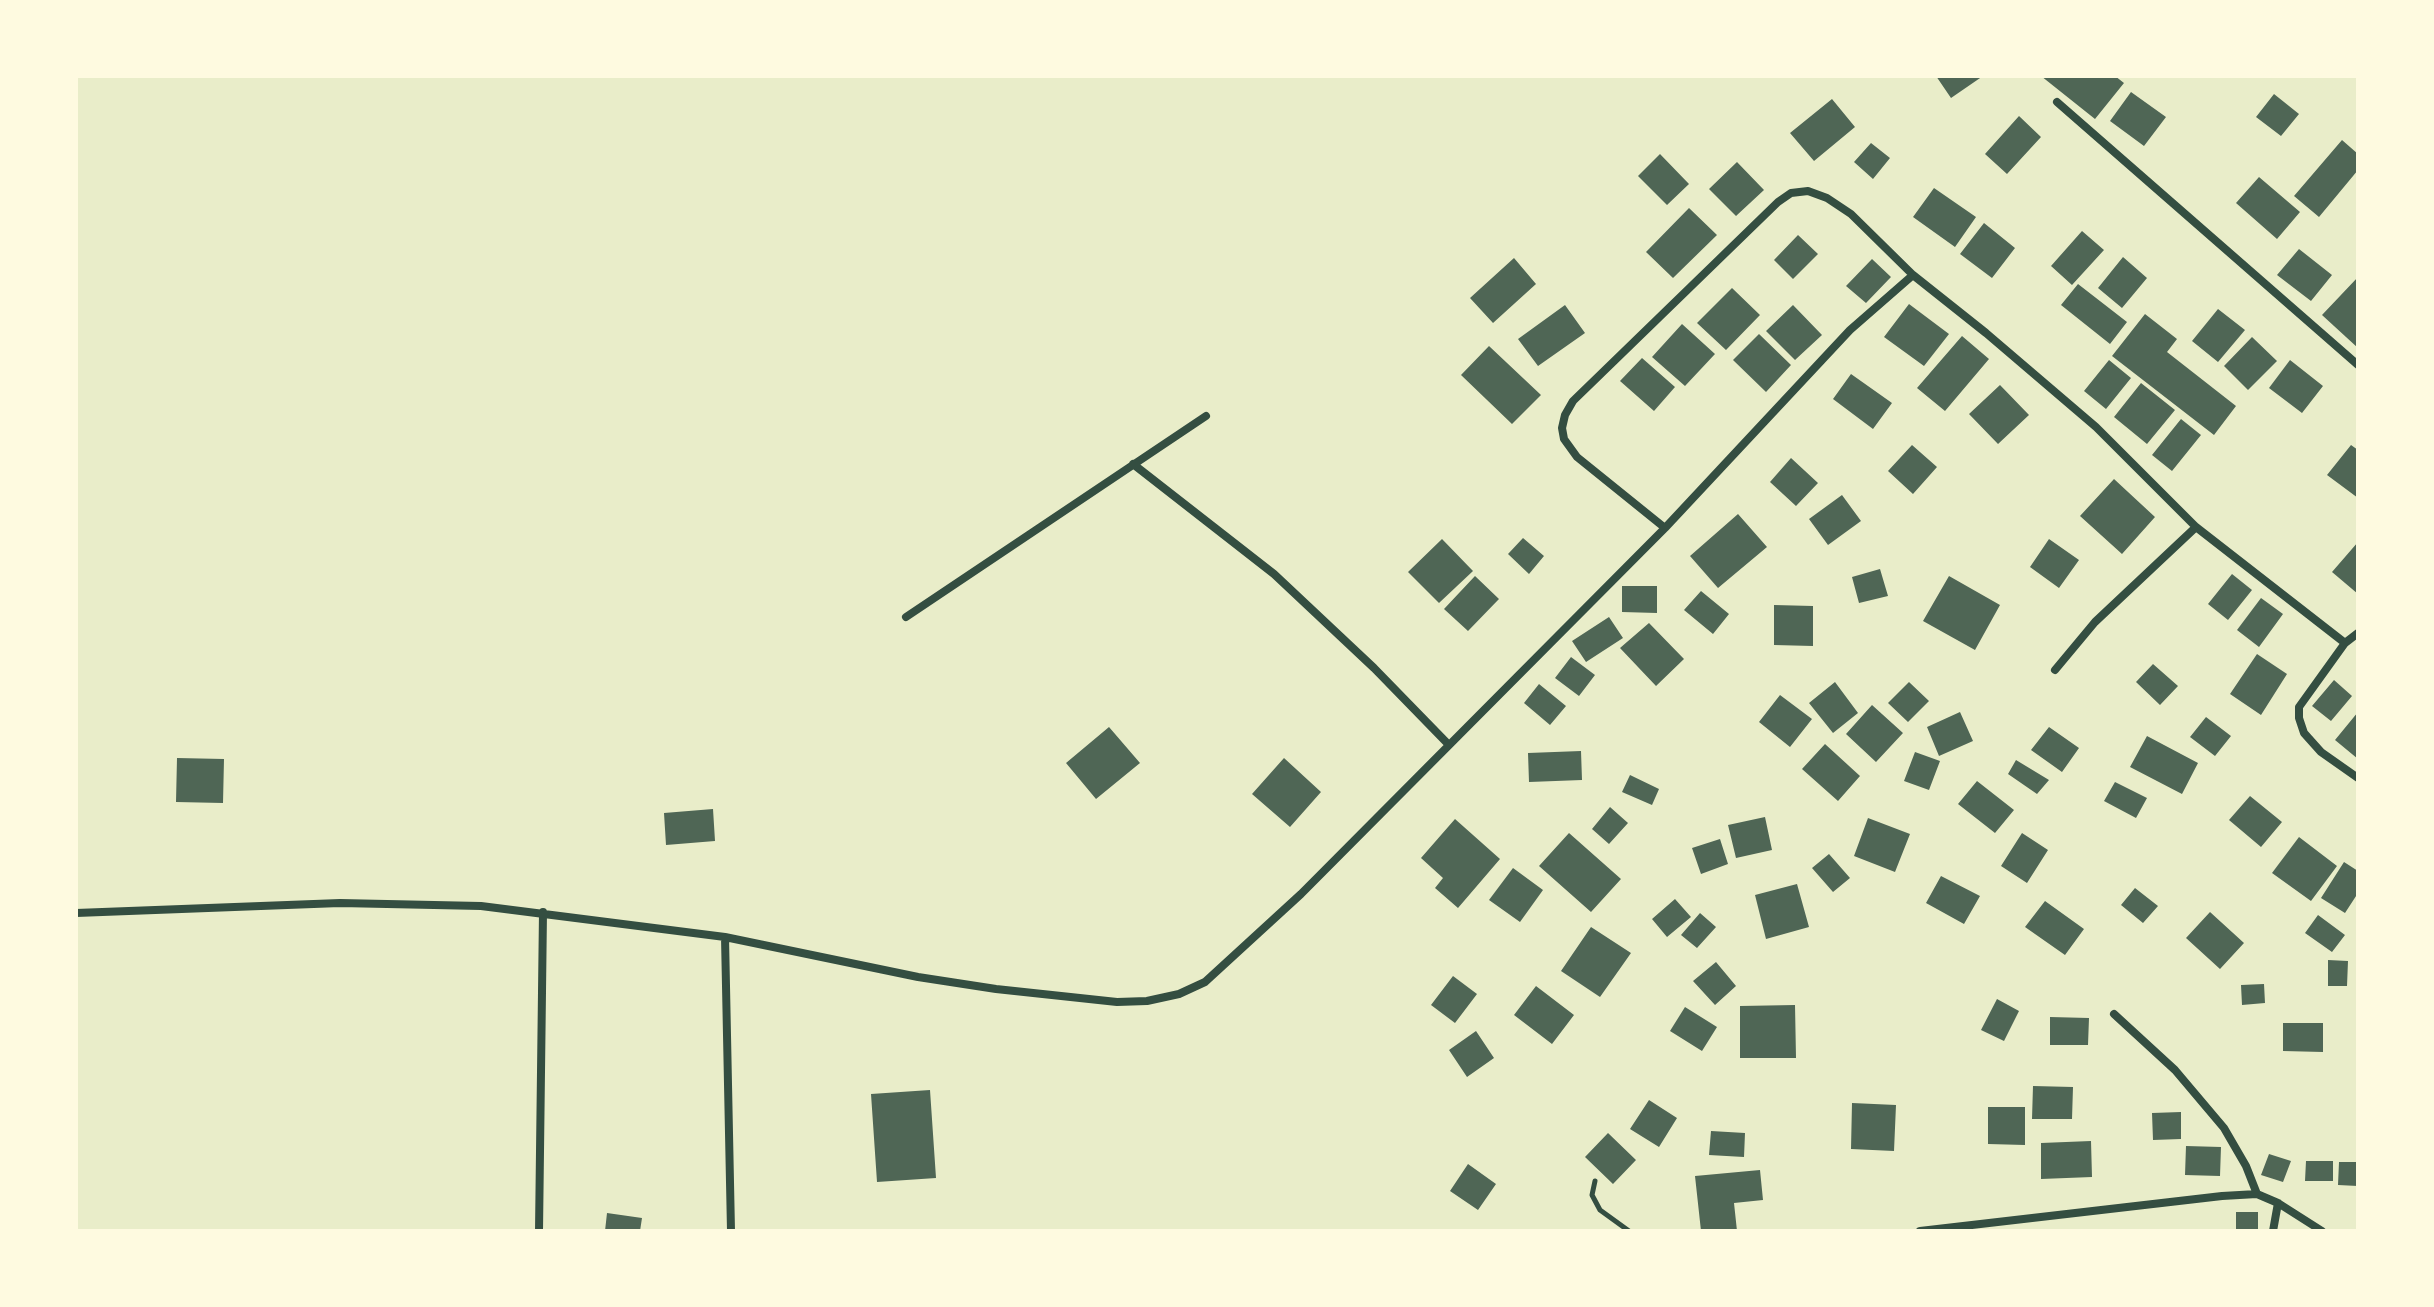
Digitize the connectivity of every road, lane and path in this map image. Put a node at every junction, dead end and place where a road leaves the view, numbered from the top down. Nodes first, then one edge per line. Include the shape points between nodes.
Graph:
1 (2057, 102) dead end
2 (1913, 275) junction
3 (2358, 365) edge
4 (1206, 416) dead end
5 (1133, 464) junction
6 (2196, 527) junction
7 (1665, 528) junction
8 (906, 617) dead end
9 (2358, 633) edge
10 (2345, 643) junction
11 (2055, 670) dead end
12 (1449, 745) junction
13 (2358, 778) edge
14 (543, 912) junction
15 (76, 913) edge
16 (725, 937) junction
17 (2114, 1014) dead end
18 (1595, 1181) dead end
19 (2257, 1194) junction
20 (2278, 1203) junction
21 (539, 1231) edge
22 (731, 1231) edge
23 (1629, 1231) edge
24 (1920, 1231) edge
25 (2273, 1231) edge
26 (2322, 1231) edge

1 - 3 street
2 - 6 street via 2096,427
2 - 7 street via 1850,330
2 - 7 street via 1851,214 1808,191 1791,193 1573,401 1562,428 1577,457
4 - 5 street
5 - 8 street
5 - 12 street via 1274,574
6 - 10 street
6 - 11 street via 2095,622
7 - 12 street
9 - 10 street
10 - 13 street via 2299,707 2299,718 2321,752
12 - 16 street via 1246,945 1205,982 1179,994 1117,1002 996,989
14 - 15 street via 340,903
14 - 16 street
14 - 21 street
16 - 22 street
17 - 19 street via 2175,1070 2224,1128
18 - 23 path via 1592,1195 1600,1210
19 - 20 street
19 - 24 street
20 - 25 street
20 - 26 street

